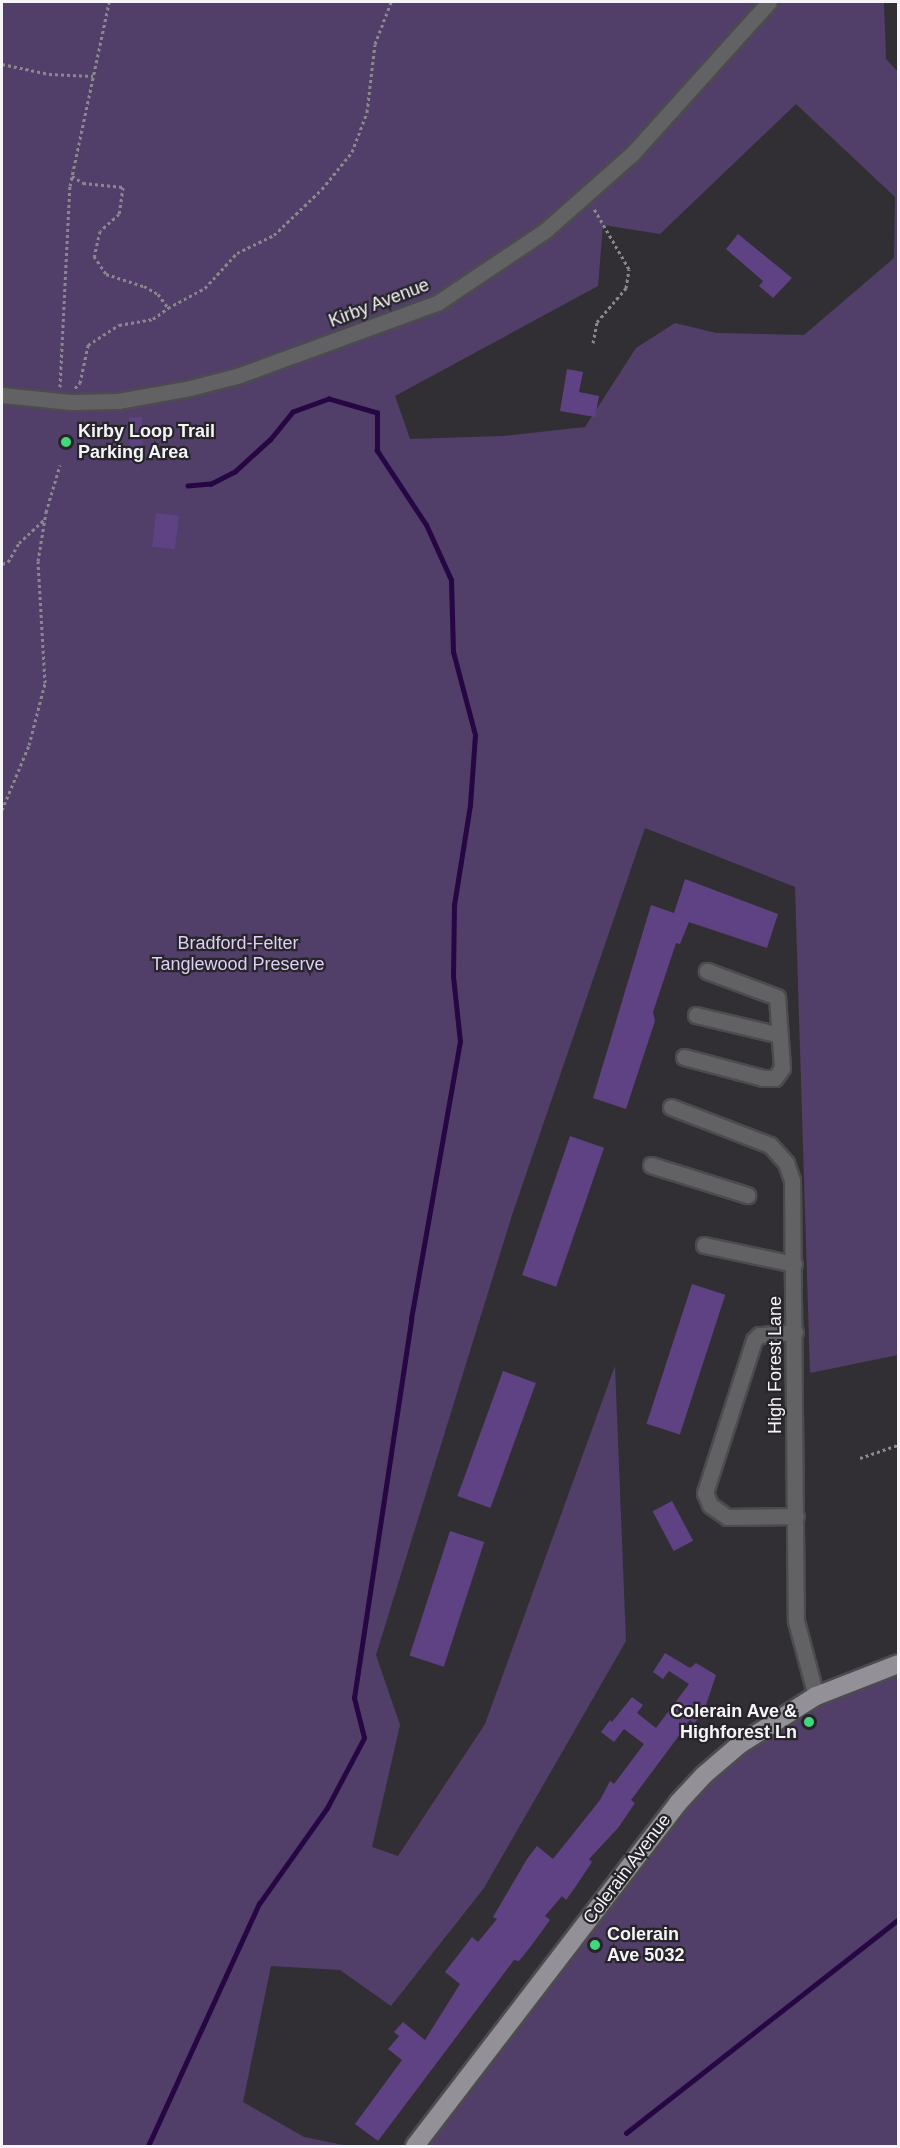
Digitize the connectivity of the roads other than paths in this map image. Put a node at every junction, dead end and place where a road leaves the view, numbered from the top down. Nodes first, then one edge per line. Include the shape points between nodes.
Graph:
1 (769, 2) edge
2 (2, 395) edge
3 (707, 971) dead end
4 (696, 1015) dead end
5 (780, 1035) junction
6 (684, 1057) dead end
7 (671, 1107) dead end
8 (651, 1164) dead end
9 (747, 1195) dead end
10 (704, 1245) dead end
11 (794, 1264) junction
12 (795, 1332) junction
13 (796, 1516) junction
14 (898, 1664) edge
15 (816, 1696) junction
16 (415, 2146) edge

1 - 2 street, Kirby Avenue via 679,106 586,196 492,268 419,311 240,375 190,388 118,401
3 - 5 street via 777,997
4 - 5 street
5 - 6 street via 782,1068 775,1078
7 - 11 street, High Forest Lane via 770,1145 779,1153 792,1180
8 - 9 street
10 - 11 street
11 - 12 street, High Forest Lane
12 - 13 street, High Forest Lane
12 - 13 street via 759,1335 754,1340 705,1493 710,1505 726,1517
13 - 15 street, High Forest Lane via 796,1621
14 - 15 main road, Colerain Avenue
15 - 16 main road, Colerain Avenue via 739,1745 678,1803

